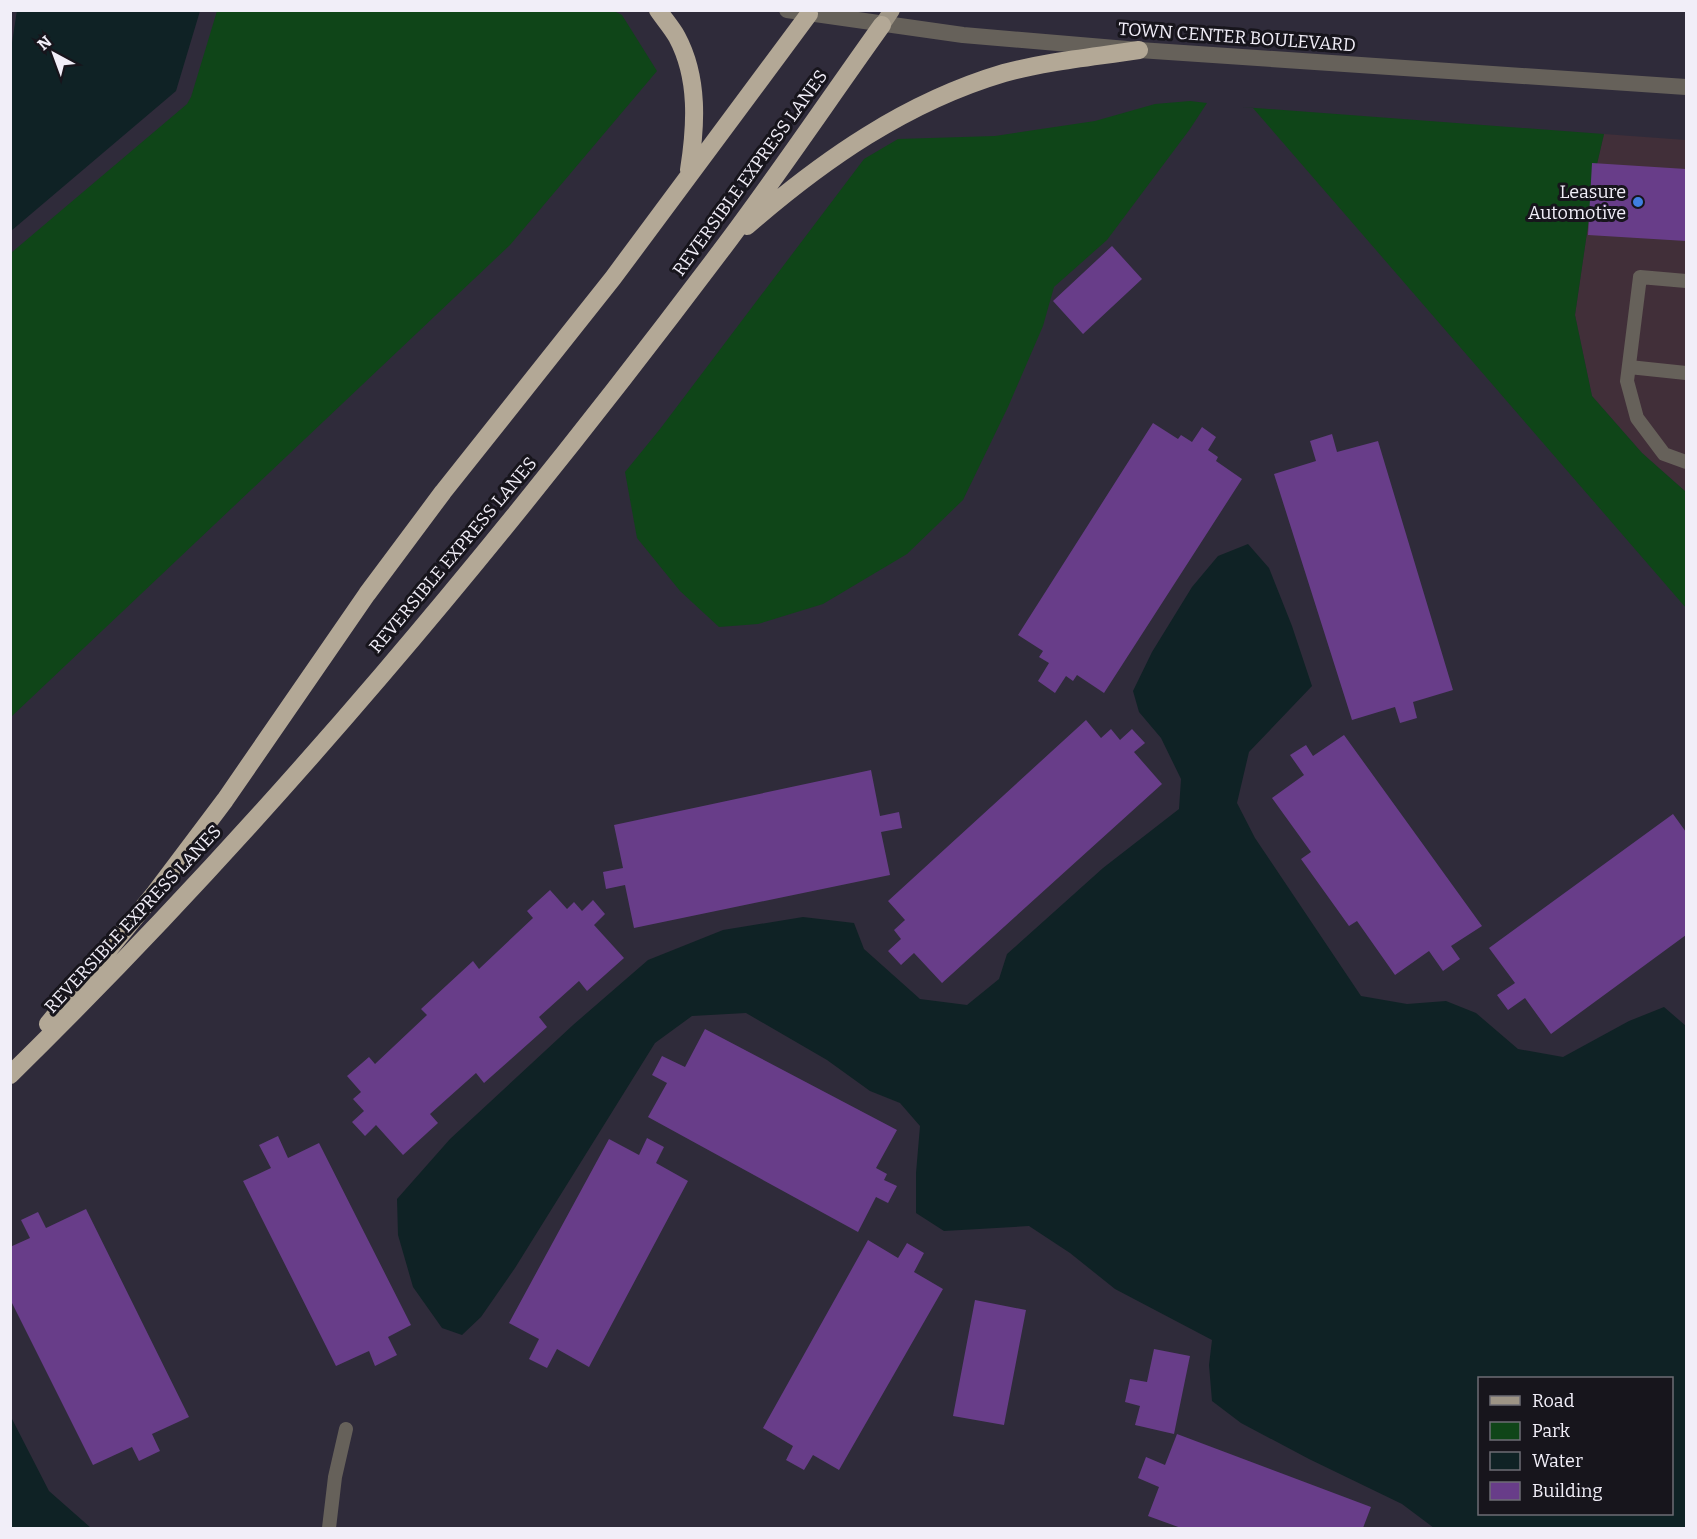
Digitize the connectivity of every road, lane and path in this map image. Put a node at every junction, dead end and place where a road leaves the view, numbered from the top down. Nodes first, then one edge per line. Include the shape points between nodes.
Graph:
1 (658, 10) edge
2 (787, 10) edge
3 (810, 12) edge
4 (887, 18) edge
5 (1139, 50) junction
6 (1686, 87) edge
7 (689, 173) junction
8 (724, 247) junction
9 (1686, 281) edge
10 (1629, 367) junction
11 (1686, 373) edge
12 (1686, 462) edge
13 (10, 1070) edge
14 (10, 1075) edge
15 (346, 1429) dead end
16 (329, 1528) edge

1 - 7 highway via 677,36 689,69 695,103
2 - 3 street, TOWN CENTER BOULEVARD
3 - 4 street, TOWN CENTER BOULEVARD
3 - 7 highway, REVERSIBLE EXPRESS LANES
4 - 5 street, TOWN CENTER BOULEVARD via 963,35
4 - 8 highway, REVERSIBLE EXPRESS LANES
5 - 6 street, TOWN CENTER BOULEVARD
5 - 8 highway via 1003,74 919,107 837,154
7 - 13 highway, REVERSIBLE EXPRESS LANES via 613,278 367,594 225,801
8 - 14 highway, REVERSIBLE EXPRESS LANES via 560,459 393,662 231,846
9 - 10 lane via 1640,277
10 - 11 lane
10 - 12 lane via 1627,381 1637,418 1664,454
15 - 16 lane

